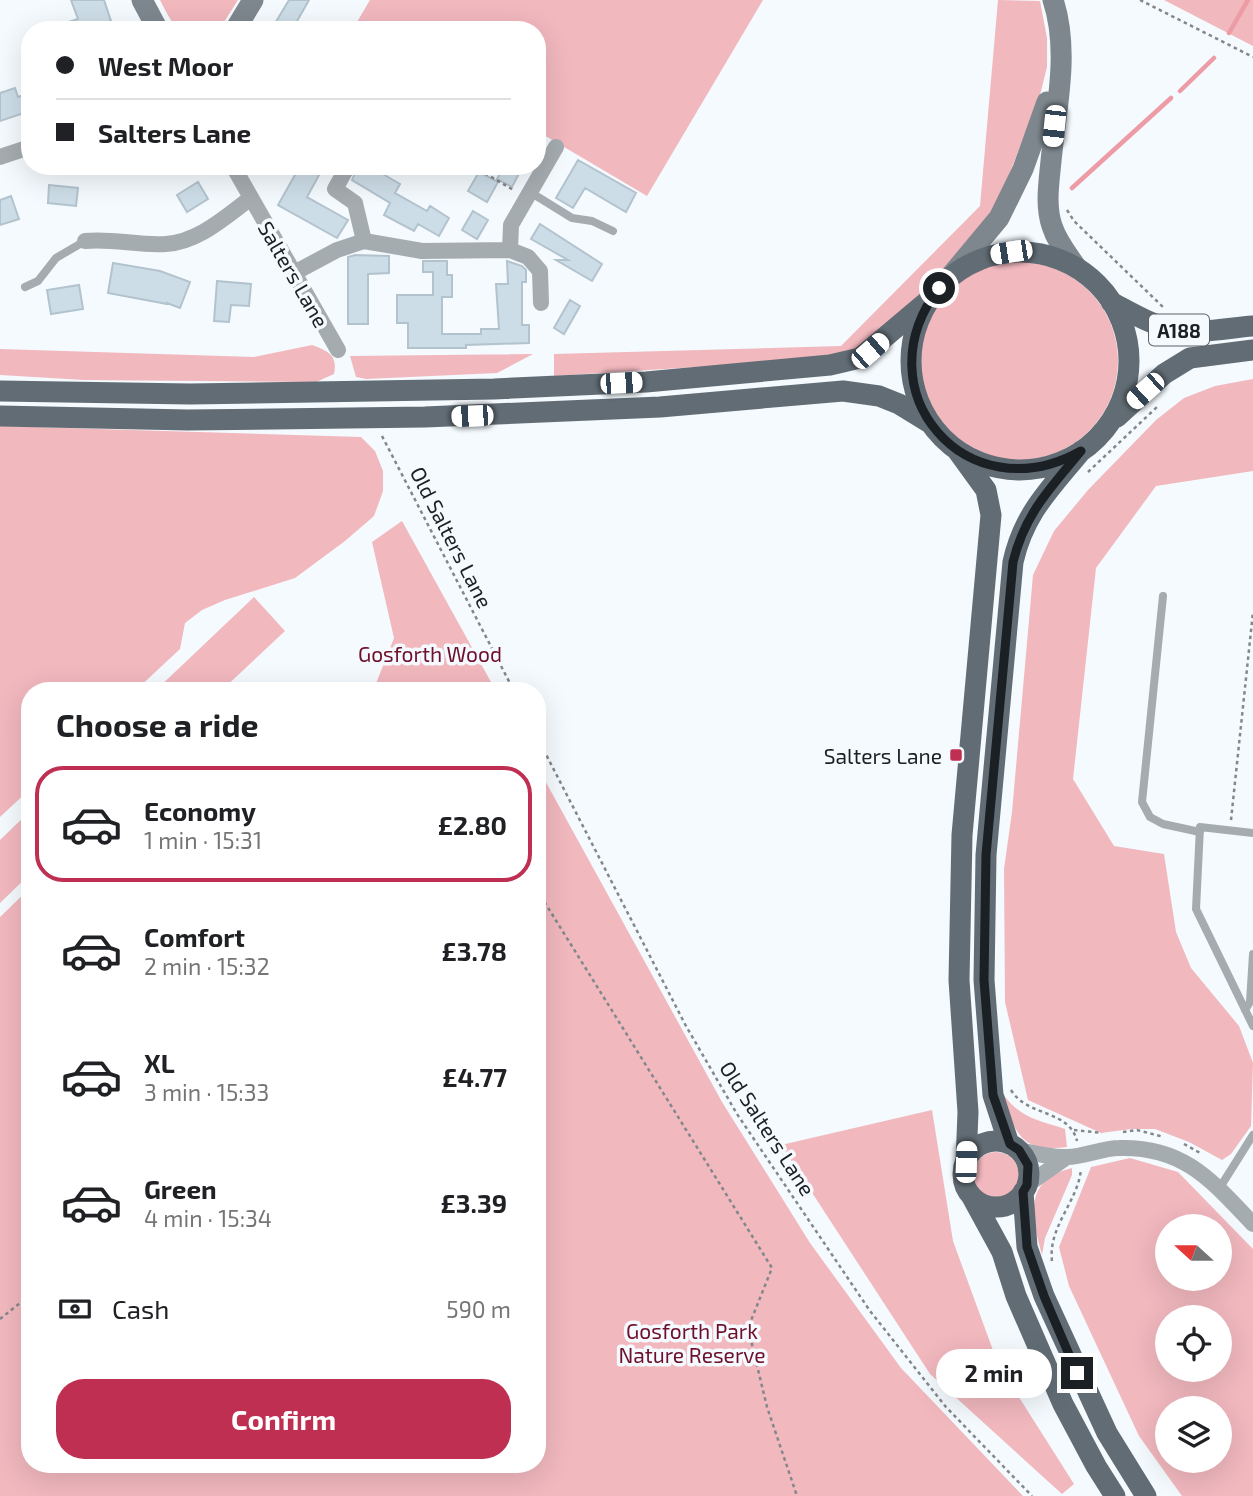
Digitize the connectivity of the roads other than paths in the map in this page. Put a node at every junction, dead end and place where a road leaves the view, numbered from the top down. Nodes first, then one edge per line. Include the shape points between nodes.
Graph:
1 (142, 0) edge
2 (253, 0) edge
3 (1053, 0) edge
4 (153, 21) edge
5 (240, 21) edge
6 (1061, 57) junction
7 (556, 147) dead end
8 (21, 150) edge
9 (0, 157) edge
10 (546, 164) edge
11 (239, 175) edge
12 (343, 175) edge
13 (540, 175) edge
14 (528, 195) junction
15 (251, 198) junction
16 (613, 231) dead end
17 (85, 241) joint
18 (364, 241) junction
19 (510, 250) junction
20 (1077, 268) junction
21 (294, 273) junction
22 (949, 278) junction
23 (25, 287) dead end
24 (930, 299) junction
25 (1111, 302) junction
26 (541, 303) dead end
27 (1253, 326) edge
28 (338, 350) dead end
29 (1253, 350) edge
30 (0, 391) edge
31 (0, 416) edge
32 (930, 423) junction
33 (1107, 426) junction
34 (957, 450) junction
35 (1081, 451) junction
36 (1163, 596) dead end
37 (1200, 832) junction
38 (1253, 833) edge
39 (1253, 954) edge
40 (1245, 1010) junction
41 (1253, 1026) edge
42 (1253, 1135) edge
43 (1014, 1147) junction
44 (1067, 1157) junction
45 (966, 1162) junction
46 (1025, 1189) junction
47 (1219, 1189) junction
48 (972, 1197) junction
49 (1253, 1224) edge
50 (1115, 1496) edge
51 (1146, 1496) edge

1 - 4 main road
2 - 5 main road
3 - 6 main road
6 - 20 main road via 1049,211 1059,243
6 - 22 main road via 1040,127 1008,201 989,233
7 - 10 street
8 - 9 street
11 - 15 street, Salters Lane
12 - 18 street via 335,189 355,203
13 - 14 street
14 - 16 lane via 572,218
14 - 19 street via 511,225
15 - 17 street via 204,232 178,242
15 - 21 street, Salters Lane
17 - 23 lane via 56,258 37,281
18 - 19 street via 422,251
18 - 21 street
19 - 26 street via 528,257 540,271
20 - 22 main road via 1045,255 1011,252 978,260
20 - 25 main road
21 - 28 street, Salters Lane
22 - 24 main road
24 - 30 main road via 870,351 830,365 646,382 494,389 203,394
24 - 32 main road via 911,351 914,389
25 - 27 main road, A188 via 1174,330
25 - 33 main road via 1125,331 1129,364 1123,396
29 - 33 main road, A188 via 1190,358 1164,374
31 - 32 main road via 188,420 439,417 660,407 843,391 879,396
32 - 34 main road
33 - 35 main road
34 - 35 main road via 991,466 1028,470
34 - 45 main road via 986,490 991,515 962,835 959,980 968,1112
35 - 43 main road via 1025,522 1013,562 986,855 984,980 993,1095
36 - 37 lane via 1142,802 1150,817 1163,824
37 - 38 lane via 1200,827
37 - 40 lane via 1196,909
39 - 40 lane via 1250,1003
40 - 41 lane
42 - 47 lane
43 - 44 street
43 - 45 main road via 996,1141 982,1144
43 - 46 main road via 1028,1165
44 - 46 street
44 - 47 street via 1118,1147 1159,1150 1187,1163
45 - 48 main road via 963,1176
46 - 48 main road via 1011,1204 1001,1207 981,1204
46 - 51 main road via 1027,1247 1044,1296 1107,1433
47 - 49 street
48 - 50 main road via 1002,1252 1063,1404

